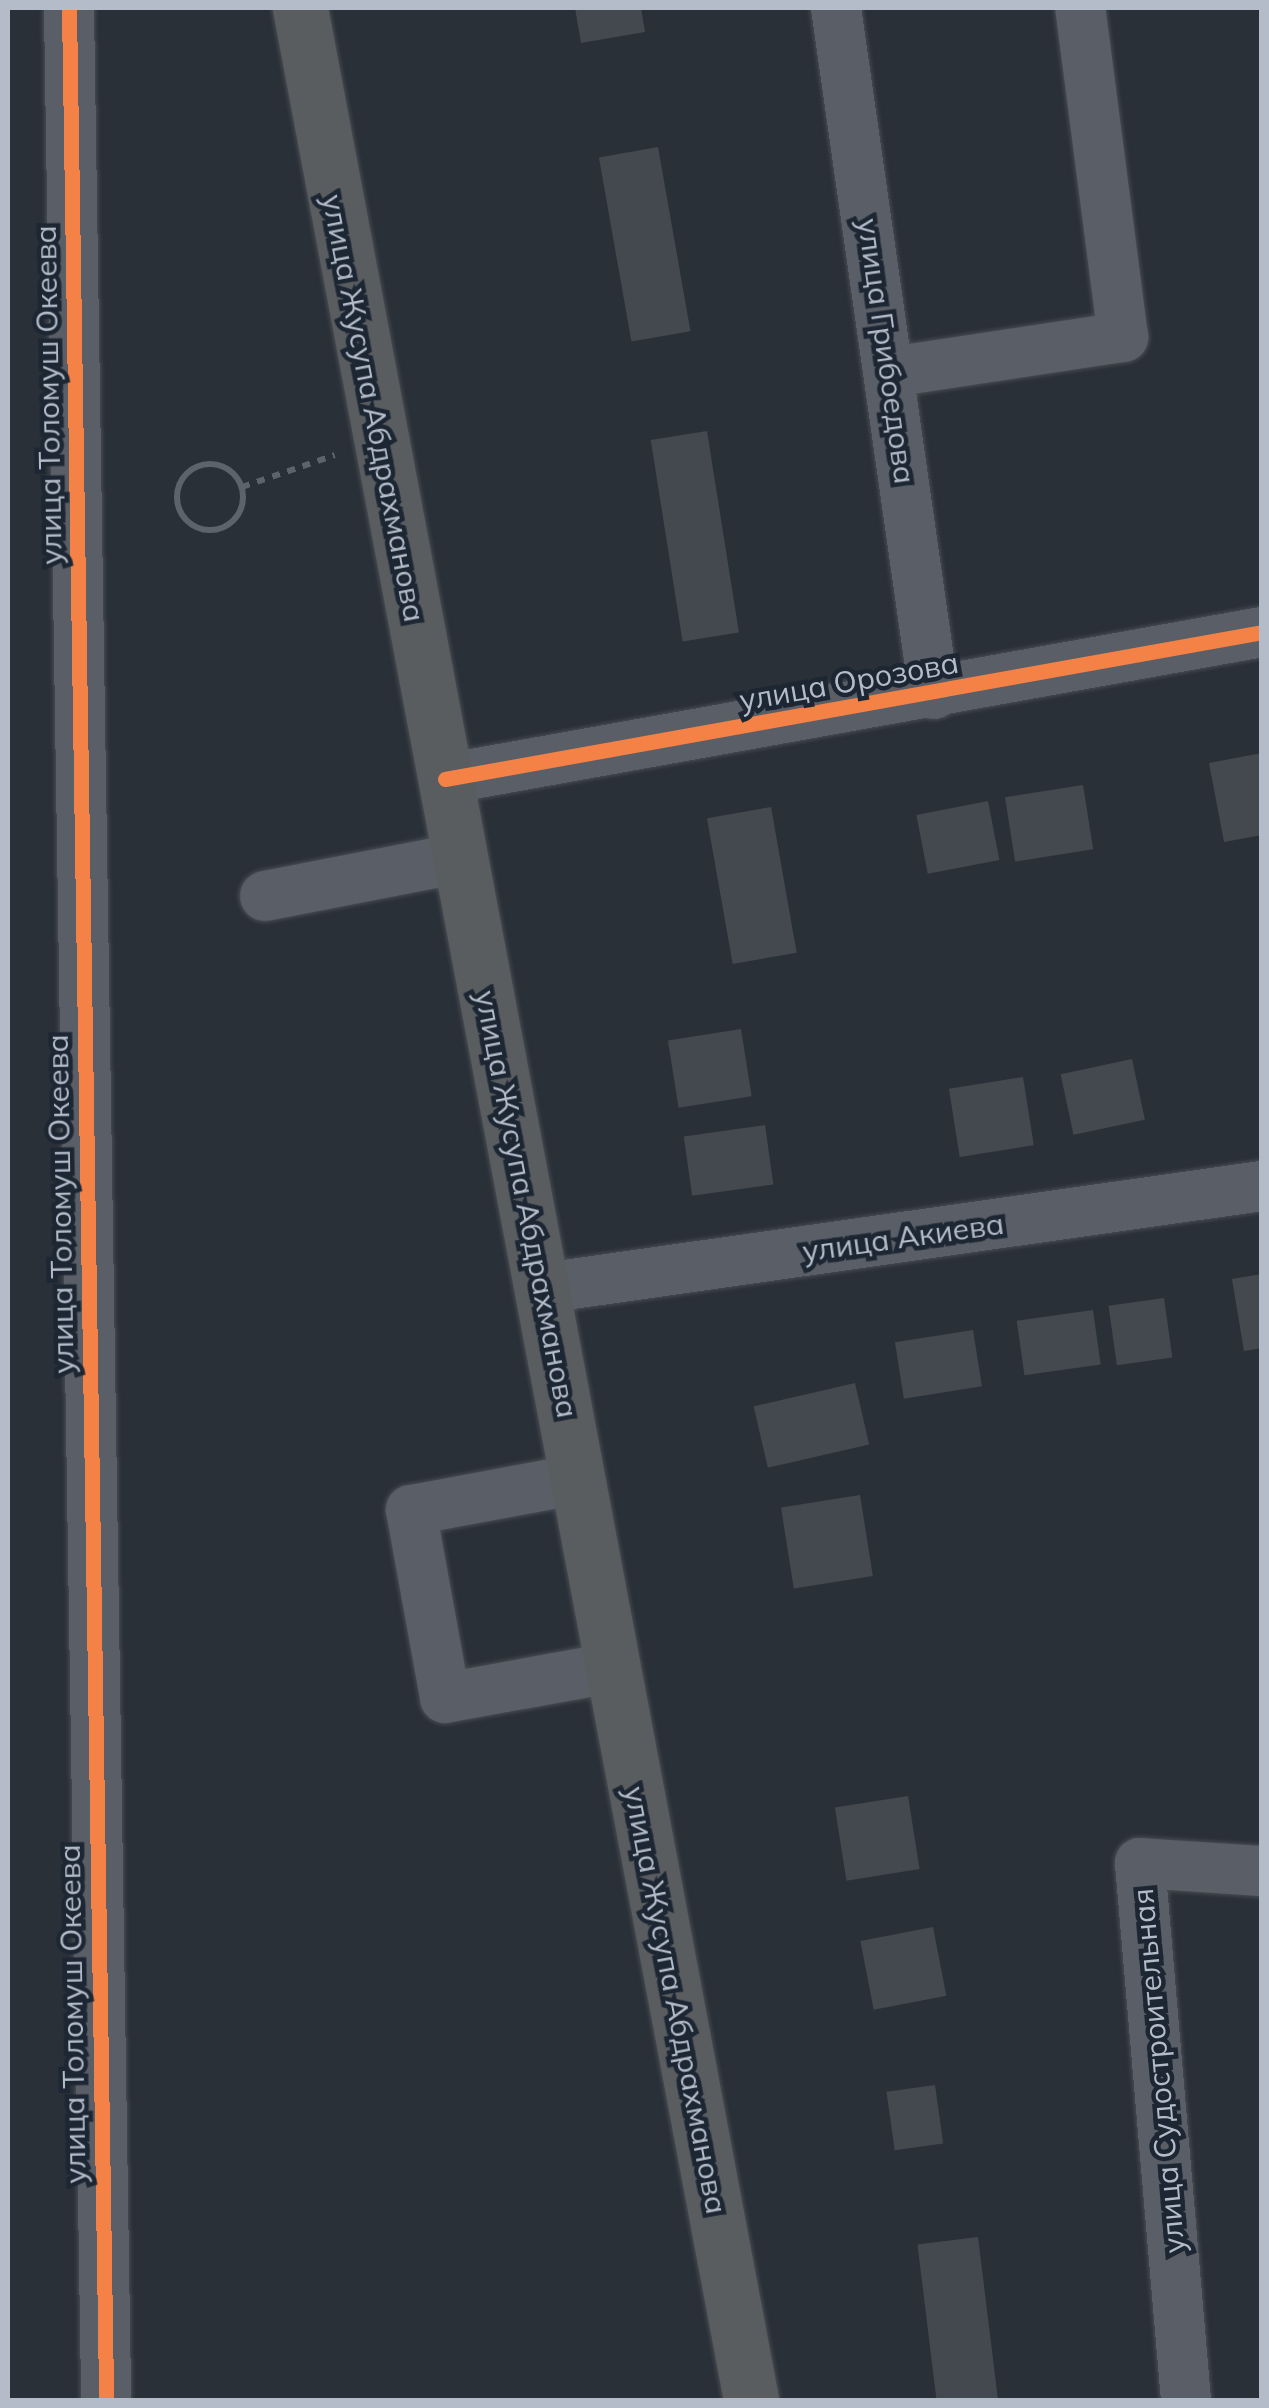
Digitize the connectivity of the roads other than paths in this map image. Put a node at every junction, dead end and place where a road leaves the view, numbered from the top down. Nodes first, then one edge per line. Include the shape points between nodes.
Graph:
1 (70, 8) edge
2 (300, 8) edge
3 (836, 8) edge
4 (1080, 8) edge
5 (891, 372) junction
6 (1262, 632) edge
7 (934, 694) junction
8 (445, 779) junction
9 (460, 858) junction
10 (265, 896) dead end
11 (1262, 1186) edge
12 (544, 1288) junction
13 (579, 1479) junction
14 (614, 1668) junction
15 (1262, 1871) edge
16 (106, 2400) edge
17 (751, 2400) edge
18 (1186, 2400) edge

1 - 16 street, улица Толомуш Океева
2 - 8 highway, улица Жусупа Абдрахманова
3 - 5 street, улица Грибоедова
4 - 5 street via 1124,337
5 - 7 street, улица Грибоедова
6 - 7 street, улица Орозова
7 - 8 street, улица Орозова
8 - 9 highway, улица Жусупа Абдрахманова
9 - 10 street
9 - 12 highway, улица Жусупа Абдрахманова
11 - 12 street, улица Акиева
12 - 13 highway, улица Жусупа Абдрахманова
13 - 14 highway, улица Жусупа Абдрахманова
13 - 14 street via 411,1510 445,1698
14 - 17 highway, улица Жусупа Абдрахманова
15 - 18 street, улица Судостроительная via 1140,1863

